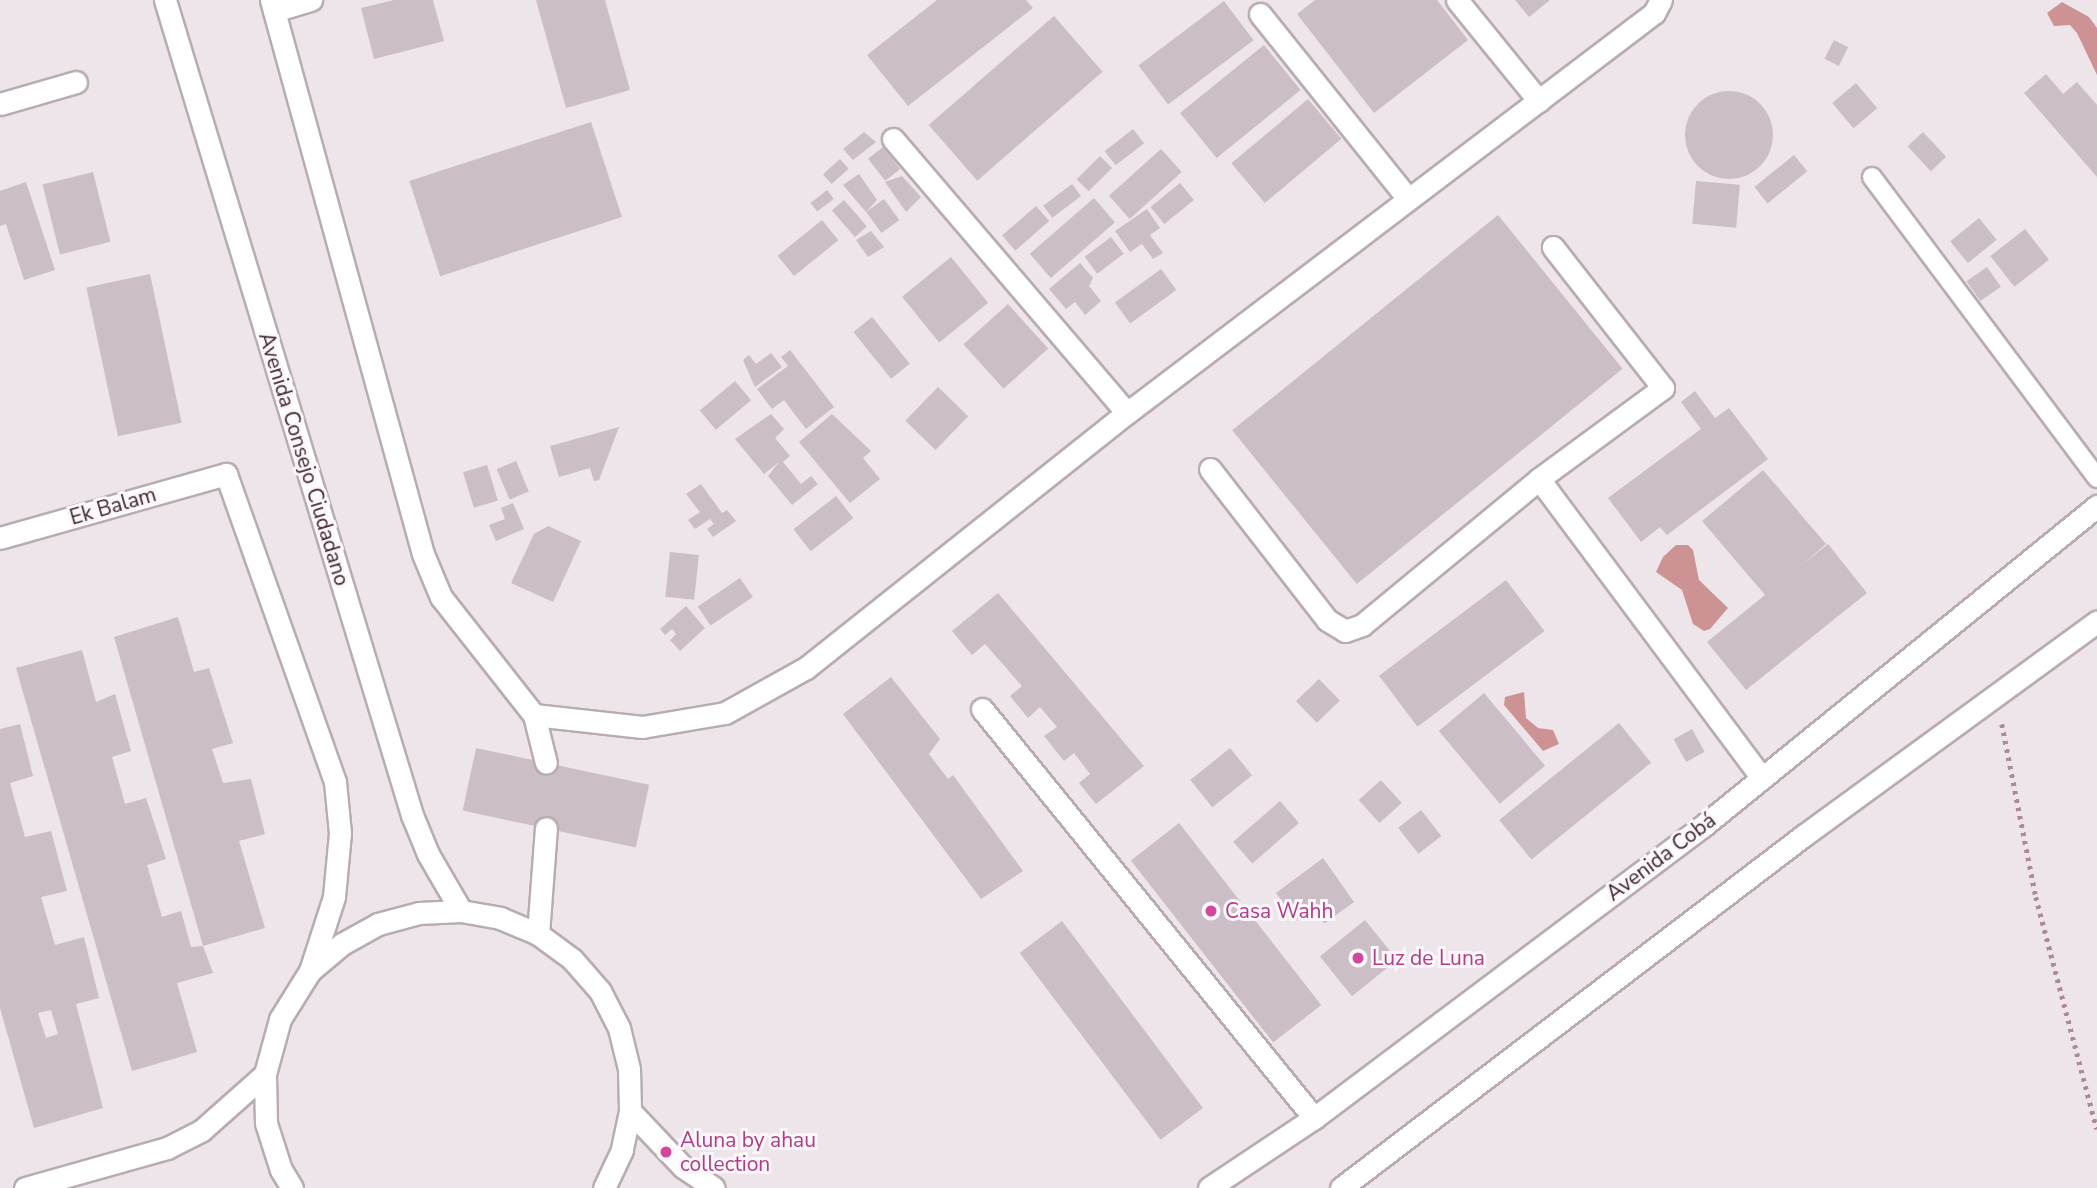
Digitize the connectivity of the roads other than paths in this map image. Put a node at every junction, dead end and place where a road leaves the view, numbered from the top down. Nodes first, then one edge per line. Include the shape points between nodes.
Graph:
1 (165, 0) edge
2 (312, 0) edge
3 (1457, 0) edge
4 (1661, 0) edge
5 (273, 5) edge
6 (1260, 13) dead end
7 (76, 82) dead end
8 (1539, 100) junction
9 (0, 104) edge
10 (893, 139) dead end
11 (1872, 177) dead end
12 (1408, 200) junction
13 (1553, 247) dead end
14 (1127, 413) junction
15 (1210, 469) dead end
16 (2097, 478) edge
17 (1539, 479) junction
18 (2097, 506) edge
19 (0, 538) edge
20 (2097, 622) edge
21 (982, 709) dead end
22 (534, 715) junction
23 (546, 763) tunnel mouth
24 (1762, 778) junction
25 (546, 828) tunnel mouth
26 (461, 911) junction
27 (537, 934) junction
28 (310, 971) junction
29 (265, 1074) junction
30 (630, 1111) junction
31 (1314, 1118) junction
32 (25, 1188) edge
33 (292, 1188) edge
34 (604, 1188) edge
35 (714, 1188) edge
36 (1209, 1188) edge
37 (1341, 1188) edge

1 - 26 street, Avenida Consejo Ciudadano via 412,815
2 - 5 street
3 - 8 street
4 - 8 street via 1654,13
5 - 22 street via 423,554 441,597
6 - 12 street
7 - 9 street
8 - 12 street
10 - 14 street
11 - 16 lane
12 - 14 street
13 - 17 street via 1663,387
14 - 22 street via 806,668 726,713 642,727
15 - 17 street via 1327,620 1345,631 1362,625
17 - 24 street
18 - 24 street, Avenida Cobá
19 - 28 street, Ek Balam via 226,474 335,782 340,833 334,897
20 - 37 street via 1803,836
21 - 31 street
22 - 23 street
24 - 31 street, Avenida Cobá
25 - 27 street
26 - 27 street via 500,918
26 - 28 street via 419,913 379,924 342,944
27 - 30 street via 572,959 600,990 619,1028 627,1059
28 - 29 street via 280,1019
29 - 32 street via 202,1130 167,1148
29 - 33 street via 266,1123 281,1170
30 - 34 street via 622,1150
30 - 35 street via 683,1167
31 - 36 street, Avenida Cobá

